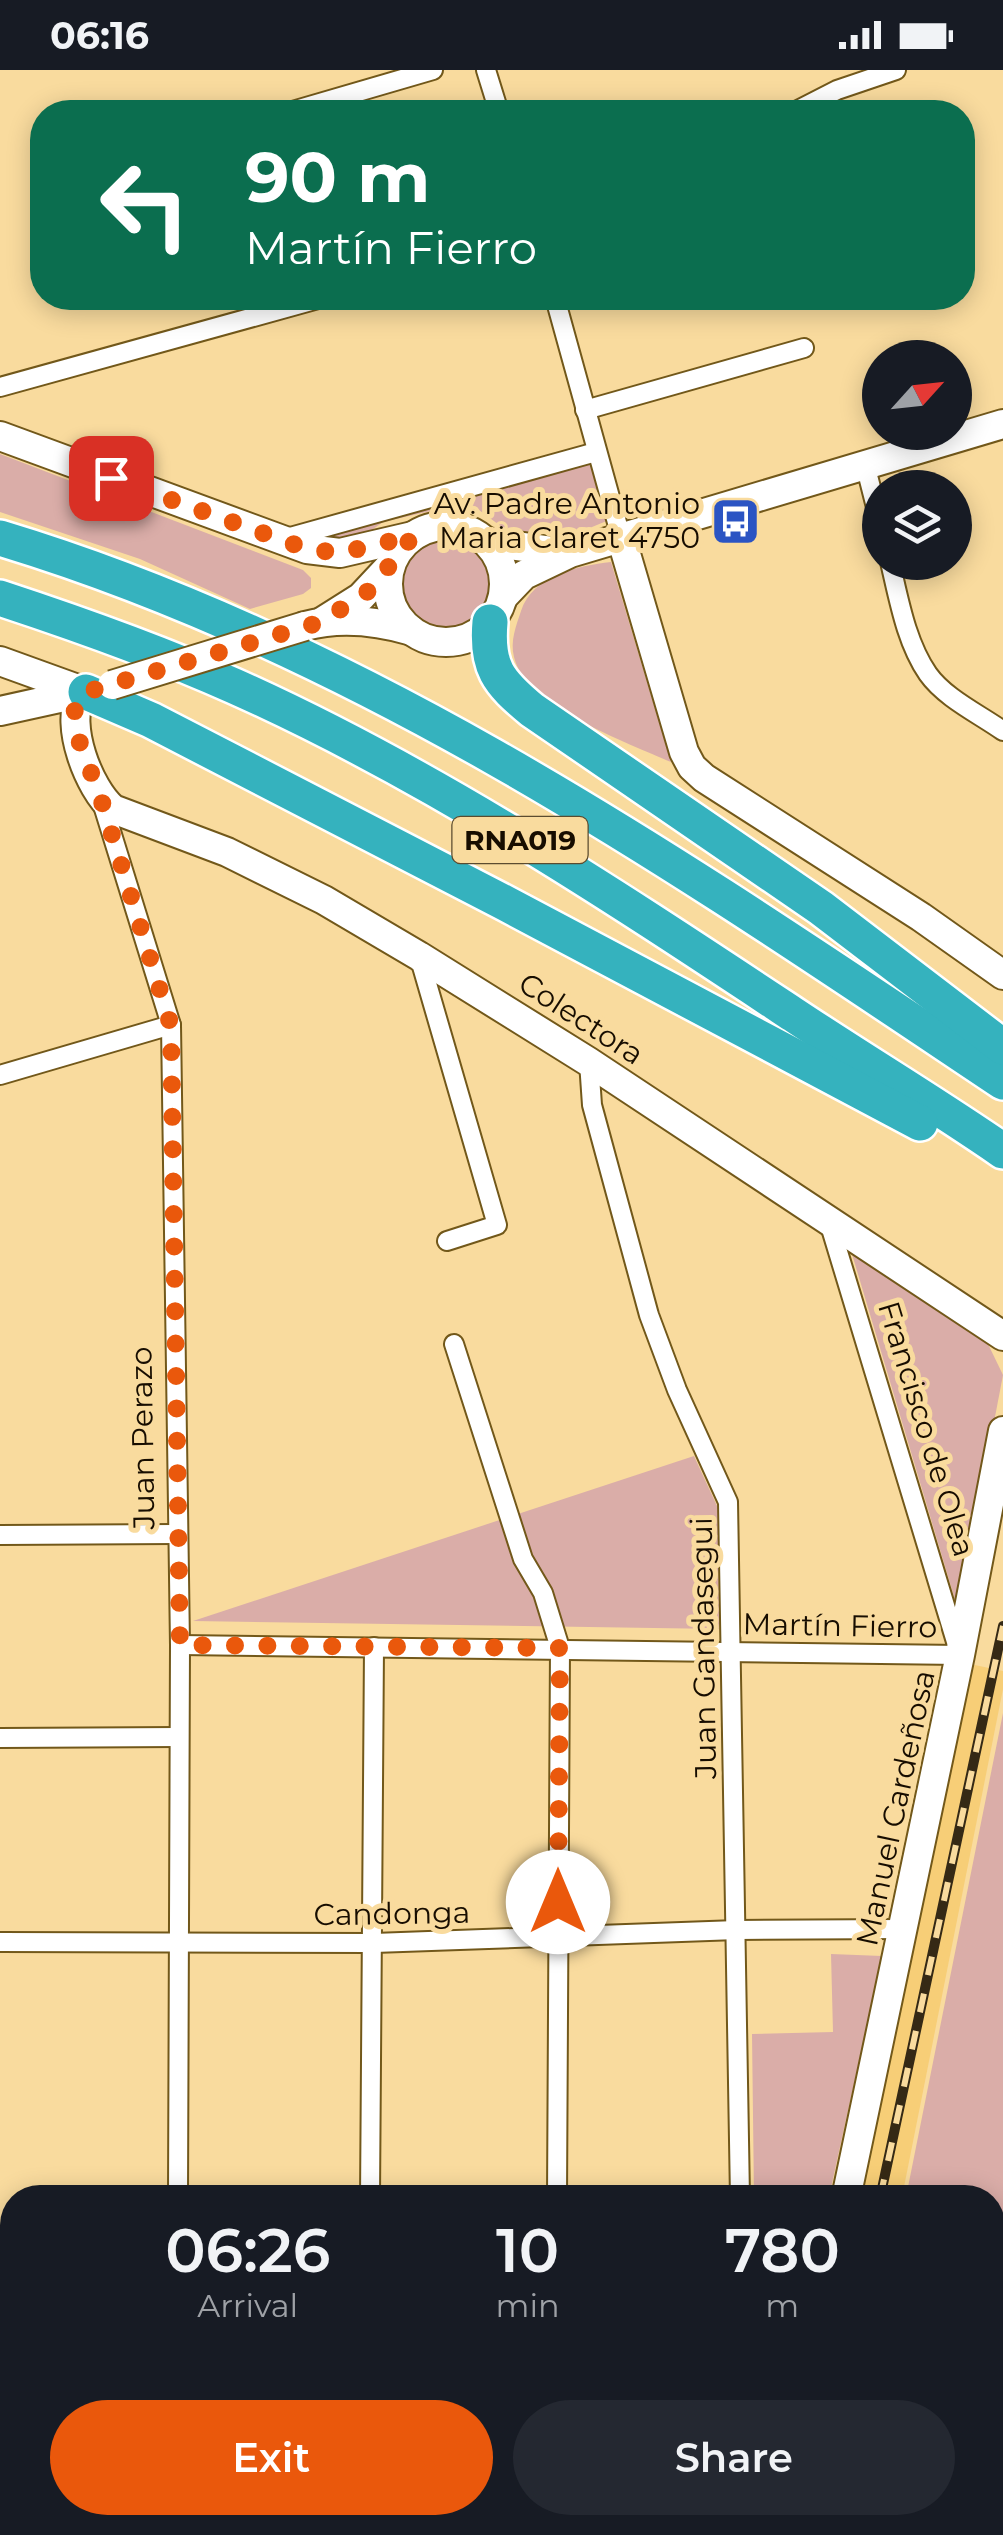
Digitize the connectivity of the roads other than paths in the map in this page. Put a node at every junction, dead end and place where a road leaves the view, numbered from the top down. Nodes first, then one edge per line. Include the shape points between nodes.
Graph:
1 (433, 70) edge
2 (486, 70) edge
3 (896, 70) edge
4 (330, 100) edge
5 (495, 100) edge
6 (817, 100) edge
7 (279, 310) edge
8 (558, 310) edge
9 (804, 348) dead end
10 (0, 387) edge
11 (586, 410) junction
12 (1003, 424) edge
13 (0, 436) edge
14 (596, 452) junction
15 (865, 464) junction
16 (867, 470) edge
17 (413, 536) junction
18 (621, 537) junction
19 (0, 538) edge
20 (278, 540) junction
21 (487, 542) junction
22 (570, 553) junction
23 (390, 566) junction
24 (895, 580) edge
25 (0, 598) edge
26 (496, 610) junction
27 (313, 624) junction
28 (412, 632) junction
29 (0, 661) edge
30 (116, 694) junction
31 (0, 712) edge
32 (1003, 731) edge
33 (101, 799) junction
34 (419, 956) junction
35 (1003, 975) edge
36 (171, 1026) junction
37 (1003, 1047) edge
38 (589, 1062) junction
39 (0, 1075) edge
40 (1003, 1082) edge
41 (1003, 1152) edge
42 (1003, 1178) edge
43 (829, 1222) junction
44 (446, 1241) dead end
45 (1003, 1336) edge
46 (454, 1344) dead end
47 (1003, 1431) edge
48 (176, 1534) junction
49 (0, 1535) edge
50 (180, 1645) junction
51 (374, 1647) junction
52 (560, 1648) junction
53 (732, 1652) junction
54 (960, 1655) junction
55 (179, 1737) junction
56 (0, 1738) edge
57 (904, 1929) junction
58 (737, 1930) junction
59 (558, 1938) junction
60 (0, 1942) edge
61 (374, 1943) junction
62 (180, 1944) junction
63 (178, 2185) edge
64 (370, 2185) edge
65 (556, 2185) edge
66 (740, 2185) edge
67 (849, 2185) edge

1 - 4 street
2 - 5 street
3 - 6 street
7 - 10 street
8 - 11 street
9 - 11 street
11 - 14 street
12 - 15 main road
13 - 20 main road
14 - 18 street
14 - 20 street
15 - 16 street
15 - 18 main road
17 - 20 main road via 332,554
17 - 21 main road via 452,526
17 - 23 main road
18 - 22 main road
18 - 35 main road via 692,766
19 - 40 highway, RNA019 via 190,605 386,696 596,818
21 - 22 main road
21 - 26 main road via 500,563
22 - 26 main road via 524,575
23 - 27 main road via 362,596
23 - 28 main road via 391,604
24 - 32 street via 929,676
25 - 41 highway, RNA019 via 234,686 415,779 688,944
26 - 28 main road via 474,635 452,642
26 - 37 highway via 489,650 494,669 532,710 821,908
27 - 28 main road via 383,624
27 - 30 main road, bridge
29 - 30 main road
30 - 31 main road via 30,702
30 - 33 main road, Juan Perazo via 75,704 74,727
30 - 42 highway via 901,1111
33 - 34 main road, Colectora via 126,815 228,852
33 - 36 street, Juan Perazo
34 - 38 main road, Colectora
34 - 44 street via 497,1224
36 - 39 street
36 - 48 street, Juan Perazo
38 - 43 main road, Colectora
38 - 53 street, Juan Gandasegui via 592,1105 649,1315 728,1502
43 - 45 main road, Colectora
43 - 54 street, Francisco de Olea
46 - 52 street
47 - 54 main road, Manuel Cardeñosa
48 - 49 street
48 - 50 street, Juan Perazo
50 - 51 street, Martín Fierro
50 - 55 street, Juan Perazo
51 - 52 street, Martín Fierro
51 - 61 street
52 - 53 street, Martín Fierro
52 - 59 street
53 - 54 street, Martín Fierro
53 - 58 street, Juan Gandasegui
54 - 57 main road, Manuel Cardeñosa
55 - 56 street
55 - 62 street, Juan Perazo
57 - 58 street, Candonga
57 - 67 main road, Manuel Cardeñosa
58 - 59 street, Candonga
58 - 66 street, Juan Gandasegui
59 - 61 street, Candonga
59 - 65 street
60 - 62 street, Candonga
61 - 62 street, Candonga
61 - 64 street
62 - 63 street, Juan Perazo

